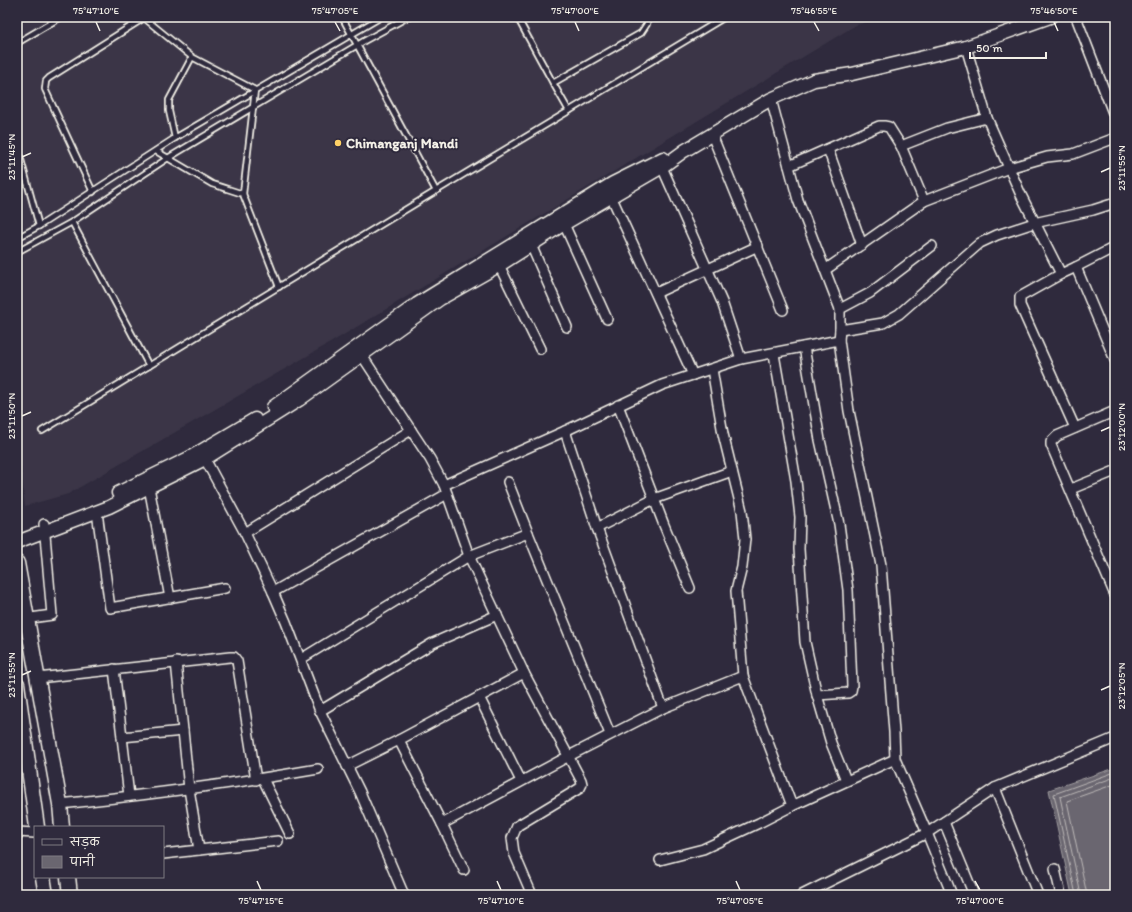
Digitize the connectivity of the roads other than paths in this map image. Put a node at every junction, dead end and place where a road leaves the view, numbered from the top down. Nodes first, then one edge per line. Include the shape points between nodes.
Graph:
1 (61, 17) edge
2 (342, 17) edge
3 (381, 17) edge
4 (408, 17) edge
5 (517, 17) edge
6 (648, 17) edge
7 (725, 17) edge
8 (1050, 17) edge
9 (1076, 17) edge
10 (143, 18) edge
11 (352, 34) junction
12 (17, 43) edge
13 (357, 45) junction
14 (966, 46) junction
15 (192, 57) junction
16 (553, 83) junction
17 (255, 90) junction
18 (771, 99) junction
19 (253, 107) junction
20 (569, 111) junction
21 (987, 118) junction
22 (1115, 118) edge
23 (712, 135) junction
24 (175, 138) junction
25 (1115, 138) edge
26 (17, 145) edge
27 (901, 146) junction
28 (828, 149) junction
29 (156, 151) junction
30 (684, 151) junction
31 (168, 158) junction
32 (789, 166) junction
33 (662, 167) junction
34 (1009, 168) junction
35 (436, 191) junction
36 (93, 192) junction
37 (243, 194) junction
38 (611, 196) junction
39 (924, 201) junction
40 (1115, 203) edge
41 (72, 222) junction
42 (1034, 223) junction
43 (564, 224) junction
44 (40, 226) junction
45 (17, 238) edge
46 (530, 245) junction
47 (862, 245) junction
48 (758, 246) junction
49 (932, 246) dead end
50 (1115, 247) edge
51 (17, 252) edge
52 (497, 260) junction
53 (1076, 267) junction
54 (707, 269) junction
55 (825, 270) junction
56 (1061, 274) junction
57 (279, 287) junction
58 (656, 293) junction
59 (840, 309) junction
60 (783, 310) dead end
61 (607, 319) dead end
62 (567, 327) dead end
63 (840, 330) junction
64 (839, 340) junction
65 (804, 347) junction
66 (540, 349) dead end
67 (359, 352) junction
68 (774, 354) junction
69 (741, 359) junction
70 (1115, 360) edge
71 (149, 366) junction
72 (712, 369) junction
73 (693, 375) junction
74 (618, 405) junction
75 (1115, 411) edge
76 (1075, 428) junction
77 (411, 430) junction
78 (565, 431) junction
79 (42, 432) dead end
80 (205, 459) junction
81 (732, 471) junction
82 (1115, 471) edge
83 (508, 482) dead end
84 (149, 487) junction
85 (446, 489) junction
86 (1071, 489) junction
87 (654, 499) junction
88 (97, 512) junction
89 (44, 528) junction
90 (597, 528) junction
91 (245, 533) junction
92 (528, 533) junction
93 (17, 534) edge
94 (17, 542) edge
95 (470, 556) junction
96 (17, 563) edge
97 (225, 588) dead end
98 (690, 588) dead end
99 (273, 592) junction
100 (1115, 595) edge
101 (170, 598) junction
102 (497, 615) junction
103 (22, 619) edge
104 (301, 659) junction
105 (176, 662) junction
106 (114, 668) junction
107 (524, 673) junction
108 (743, 676) junction
109 (38, 678) junction
110 (17, 684) edge
111 (816, 695) junction
112 (479, 697) junction
113 (663, 708) junction
114 (320, 711) junction
115 (183, 731) junction
116 (610, 734) junction
117 (122, 738) junction
118 (1115, 738) edge
119 (399, 740) junction
120 (568, 756) junction
121 (895, 759) junction
122 (347, 766) junction
123 (318, 769) dead end
124 (259, 779) junction
125 (521, 780) junction
126 (846, 780) junction
127 (995, 788) junction
128 (189, 789) junction
129 (129, 796) junction
130 (60, 804) junction
131 (792, 806) junction
132 (944, 822) junction
133 (442, 824) junction
134 (37, 826) edge
135 (62, 826) edge
136 (17, 832) edge
137 (34, 833) edge
138 (927, 833) junction
139 (290, 834) dead end
140 (278, 841) dead end
141 (199, 850) junction
142 (164, 854) edge
143 (660, 860) dead end
144 (1055, 869) dead end
145 (464, 870) dead end
146 (43, 878) edge
147 (68, 878) edge
148 (46, 895) edge
149 (70, 895) edge
150 (404, 895) edge
151 (532, 895) edge
152 (802, 895) edge
153 (952, 895) edge
154 (974, 895) edge
155 (1038, 895) edge
156 (1061, 895) edge

1 - 12 lane
2 - 11 lane
3 - 11 lane
4 - 13 lane
5 - 16 lane
6 - 16 lane via 641,33
7 - 20 lane
8 - 14 street
9 - 22 street
10 - 15 lane
10 - 36 lane via 46,81 45,89
11 - 13 lane
11 - 17 lane
13 - 19 lane
13 - 35 lane
14 - 18 street via 852,74 814,80
14 - 21 street
15 - 17 lane
15 - 24 lane via 169,100
16 - 20 lane
17 - 19 lane
17 - 24 lane
18 - 23 street
18 - 32 street
19 - 31 lane
19 - 37 lane
20 - 35 lane
21 - 27 street via 947,128
21 - 34 street
23 - 30 street
23 - 48 street
24 - 29 lane
25 - 34 street via 1073,154 1047,157
26 - 44 lane
27 - 28 street via 889,128 879,126
27 - 39 street
28 - 32 street
28 - 47 street
29 - 31 lane
29 - 36 lane
30 - 33 street
30 - 52 street via 660,159 612,183
31 - 37 lane via 212,184
31 - 41 lane
32 - 55 street via 798,200
33 - 38 street
33 - 54 street
34 - 39 street
34 - 42 street
35 - 57 lane
36 - 44 lane
37 - 57 lane
38 - 43 street
38 - 58 street
39 - 47 street
40 - 42 street
41 - 51 lane
41 - 71 lane
42 - 56 street
42 - 63 street via 980,243 899,314 883,323
43 - 46 street
43 - 61 street
44 - 45 lane
46 - 52 street
46 - 62 street
47 - 55 street
48 - 54 street
48 - 60 street
49 - 59 street via 870,293
50 - 53 street
52 - 66 street
52 - 67 street
53 - 56 street
53 - 70 street
54 - 58 street
54 - 69 street via 722,302
55 - 59 street
56 - 76 street via 1020,297 1020,305
57 - 71 lane
58 - 73 street
59 - 63 street
63 - 64 street
64 - 65 street
64 - 121 street via 849,411 881,565
65 - 68 street
65 - 111 street via 820,440 839,524 848,590 852,686 848,692
67 - 77 street
67 - 80 street via 298,400
67 - 89 street via 251,422 189,458
68 - 69 street
68 - 111 street via 796,481 805,642
69 - 72 street
71 - 79 lane
72 - 73 street
72 - 81 street
73 - 74 street via 662,385
74 - 78 street
74 - 87 street
75 - 76 street
76 - 86 street via 1057,436 1051,442
77 - 85 street
77 - 91 street
78 - 85 street
78 - 90 street
80 - 84 street
80 - 91 street
81 - 87 street
81 - 108 street via 742,511 745,539 736,591
82 - 86 street
83 - 92 street
84 - 88 street
84 - 101 street
85 - 95 street
85 - 99 street
86 - 100 street
87 - 90 street
87 - 98 street
88 - 89 street
88 - 101 street via 110,608
89 - 93 street
89 - 94 street
89 - 103 street via 52,615
90 - 113 street
91 - 99 street
92 - 95 street
92 - 116 street
95 - 102 street
95 - 104 street
96 - 103 main road
97 - 101 street
99 - 104 street
102 - 107 street
102 - 114 street via 434,643
103 - 109 main road
104 - 114 street
105 - 106 street
105 - 115 street
105 - 124 street via 230,657 237,661
106 - 109 street
106 - 117 street
107 - 112 street
107 - 120 street
108 - 113 street
108 - 131 street
109 - 130 main road
110 - 134 main road
111 - 126 street
112 - 119 street
112 - 125 street
113 - 116 street
114 - 122 street
115 - 117 street
115 - 128 street
116 - 120 street
117 - 129 street
118 - 127 street
119 - 122 street
119 - 133 street
120 - 125 street
120 - 151 street via 581,780 580,788 517,826 512,838 514,853
121 - 126 street
121 - 138 street
122 - 150 street
123 - 124 street
124 - 128 street
124 - 139 street
125 - 133 street
126 - 131 street
127 - 132 street
127 - 155 street
128 - 129 street
128 - 141 street
129 - 130 street
130 - 135 main road
131 - 143 street via 703,848
132 - 138 street
132 - 154 street
133 - 145 street
136 - 137 street
138 - 152 street
138 - 153 street
140 - 141 street
141 - 142 street
144 - 156 street
146 - 148 main road
147 - 149 main road

